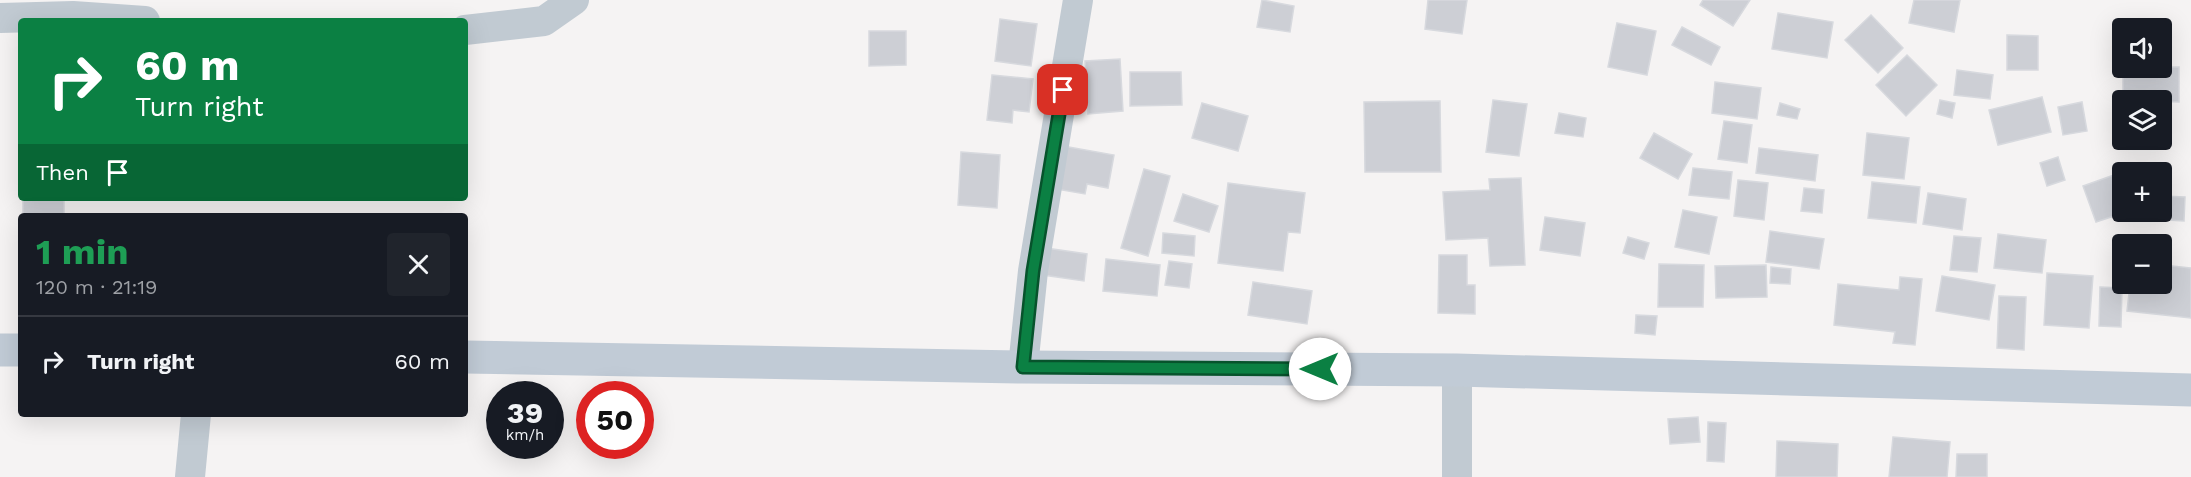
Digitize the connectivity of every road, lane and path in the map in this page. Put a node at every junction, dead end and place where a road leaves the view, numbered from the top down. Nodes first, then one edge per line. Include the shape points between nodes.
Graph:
1 (574, 0) edge
2 (1078, 0) edge
3 (0, 18) edge
4 (102, 18) edge
5 (468, 30) edge
6 (0, 350) edge
7 (18, 350) edge
8 (468, 357) edge
9 (1023, 367) junction
10 (1457, 369) junction
11 (2191, 390) edge
12 (196, 417) edge
13 (190, 477) edge
14 (1457, 477) edge

1 - 5 street via 544,21
2 - 9 street via 1033,271
3 - 4 street
6 - 7 main road
8 - 9 main road
9 - 10 main road
10 - 11 main road
10 - 14 street
12 - 13 street

